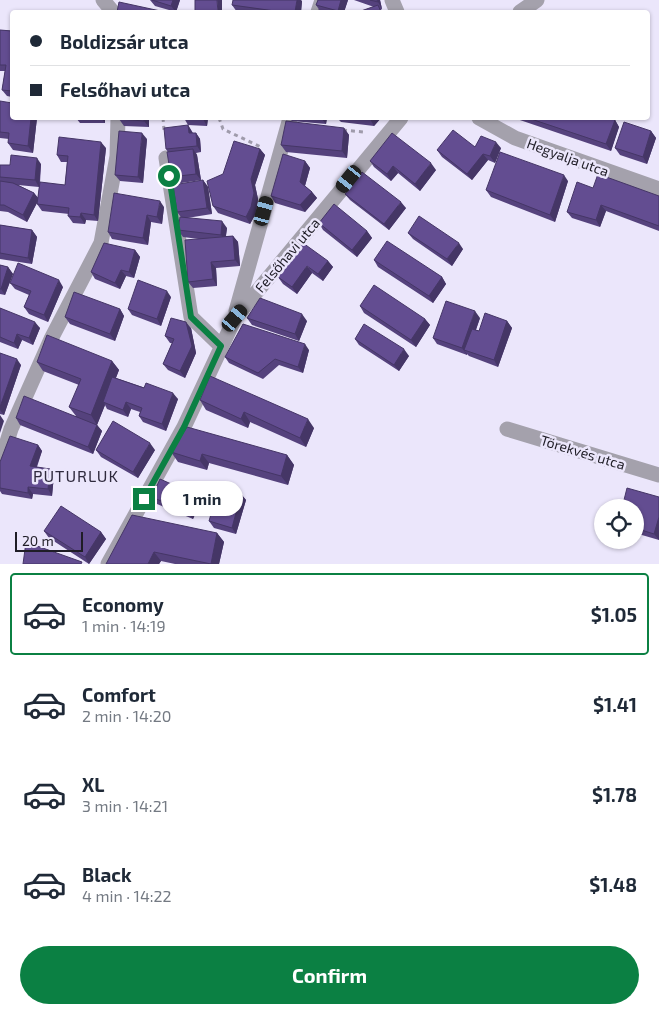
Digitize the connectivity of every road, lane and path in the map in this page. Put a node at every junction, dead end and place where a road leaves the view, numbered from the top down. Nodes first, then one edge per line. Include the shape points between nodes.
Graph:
1 (103, 0) edge
2 (537, 0) edge
3 (112, 10) edge
4 (523, 10) edge
5 (118, 120) edge
6 (220, 120) edge
7 (289, 120) edge
8 (399, 120) edge
9 (483, 120) edge
10 (337, 130) edge
11 (386, 135) junction
12 (166, 158) edge
13 (278, 158) junction
14 (659, 189) edge
15 (235, 318) junction
16 (221, 346) junction
17 (507, 428) dead end
18 (0, 464) edge
19 (659, 475) edge
20 (108, 564) edge

1 - 3 street
2 - 4 street
5 - 18 street via 117,156 101,244 51,339
6 - 13 path via 223,129
7 - 13 street
8 - 11 street, Felsőhavi utca
9 - 14 street, Hegyalja utca via 515,138
10 - 11 path
11 - 15 street, Felsőhavi utca
12 - 16 street via 191,317
13 - 15 street
15 - 16 street, Felsőhavi utca
16 - 20 street, Felsőhavi utca via 184,427
17 - 19 street, Törekvés utca

